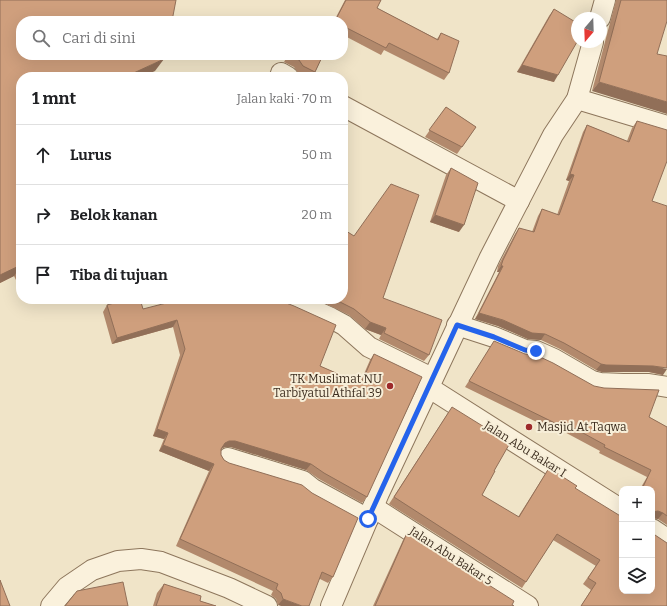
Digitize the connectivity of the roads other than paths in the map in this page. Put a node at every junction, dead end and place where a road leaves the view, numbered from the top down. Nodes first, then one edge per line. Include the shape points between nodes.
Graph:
1 (605, 0) edge
2 (602, 12) edge
3 (591, 48) edge
4 (577, 99) junction
5 (348, 109) edge
6 (667, 126) edge
7 (519, 201) junction
8 (296, 304) edge
9 (457, 325) junction
10 (430, 382) junction
11 (667, 387) edge
12 (228, 458) dead end
13 (619, 508) edge
14 (371, 513) junction
15 (655, 531) edge
16 (667, 539) edge
17 (51, 606) edge
18 (267, 606) edge
19 (331, 606) edge
20 (528, 606) edge

1 - 2 street
3 - 4 street
4 - 6 street
4 - 7 street via 553,135
5 - 7 street
7 - 9 street
8 - 10 street, Jalan Abu Bakar I via 344,325 369,347
9 - 10 street
9 - 11 street via 554,358 596,382
10 - 13 street, Jalan Abu Bakar I
10 - 14 street
12 - 14 street, Jalan Abu Bakar 5 via 304,481 313,489
14 - 19 street
14 - 20 street, Jalan Abu Bakar 5
15 - 16 street
17 - 18 street via 67,587 92,570 118,561 141,559 161,562 229,588

